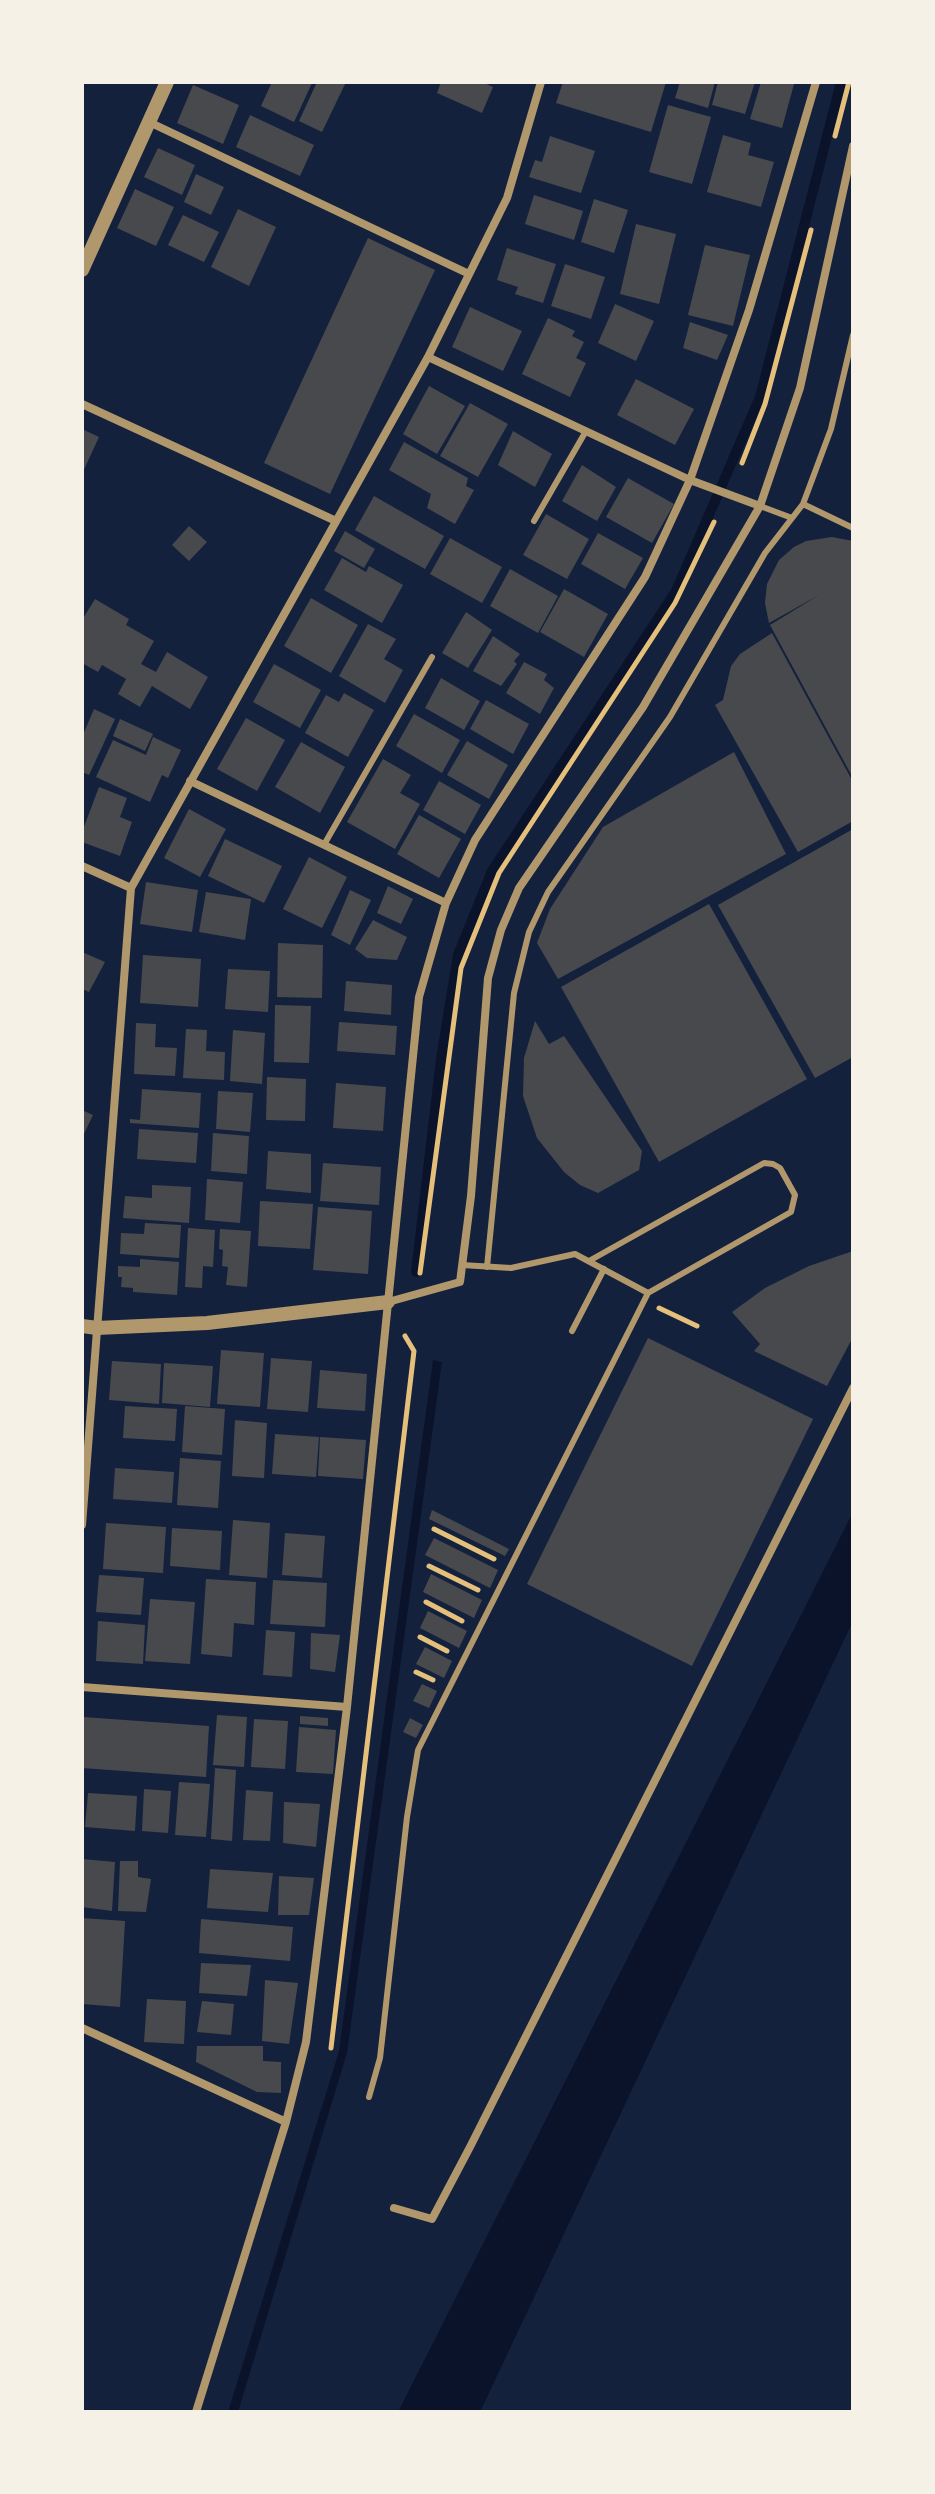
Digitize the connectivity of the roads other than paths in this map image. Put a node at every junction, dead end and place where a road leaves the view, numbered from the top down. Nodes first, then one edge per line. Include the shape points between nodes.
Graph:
1 (167, 82) edge
2 (541, 82) edge
3 (816, 82) edge
4 (149, 122) junction
5 (853, 146) edge
6 (82, 270) edge
7 (469, 274) junction
8 (853, 335) edge
9 (428, 357) junction
10 (82, 404) edge
11 (586, 431) junction
12 (690, 480) junction
13 (803, 504) junction
14 (760, 506) junction
15 (792, 518) junction
16 (336, 521) junction
17 (534, 521) dead end
18 (853, 528) edge
19 (432, 657) dead end
20 (190, 781) junction
21 (325, 843) junction
22 (82, 866) edge
23 (131, 888) junction
24 (446, 903) junction
25 (589, 1261) junction
26 (462, 1265) junction
27 (487, 1267) junction
28 (604, 1269) junction
29 (648, 1293) junction
30 (388, 1302) junction
31 (90, 1327) edge
32 (572, 1331) dead end
33 (853, 1388) edge
34 (82, 1525) edge
35 (82, 1687) edge
36 (347, 1707) junction
37 (82, 2028) edge
38 (369, 2097) dead end
39 (286, 2122) junction
40 (394, 2208) dead end
41 (196, 2412) edge

1 - 4 street
2 - 7 street via 507,198
3 - 12 street via 749,310
4 - 6 street
4 - 7 street
5 - 14 street via 800,388
7 - 9 street
8 - 13 lane via 831,429
9 - 11 street
9 - 16 street
10 - 16 street
11 - 12 street
11 - 17 lane
12 - 14 street
12 - 24 street via 645,577 490,816
13 - 15 lane
13 - 18 lane
14 - 15 lane
14 - 26 street via 643,707 519,888 501,930 488,978
15 - 27 lane via 765,553 670,717 548,892 529,932 509,1029
16 - 20 street
19 - 21 lane
20 - 21 street
20 - 23 street
21 - 24 street
22 - 23 street
23 - 31 street
24 - 30 street via 419,997
25 - 27 lane via 575,1254 511,1268
25 - 28 lane
25 - 29 lane via 764,1163 780,1168 795,1195 791,1212
26 - 27 lane
26 - 30 street via 460,1282
28 - 29 lane
28 - 32 lane
29 - 38 lane via 418,1750 380,2058
30 - 31 street via 207,1323
30 - 36 street
31 - 34 street
33 - 40 street via 432,2219
35 - 36 street
36 - 39 street via 309,2028
37 - 39 street
39 - 41 street

